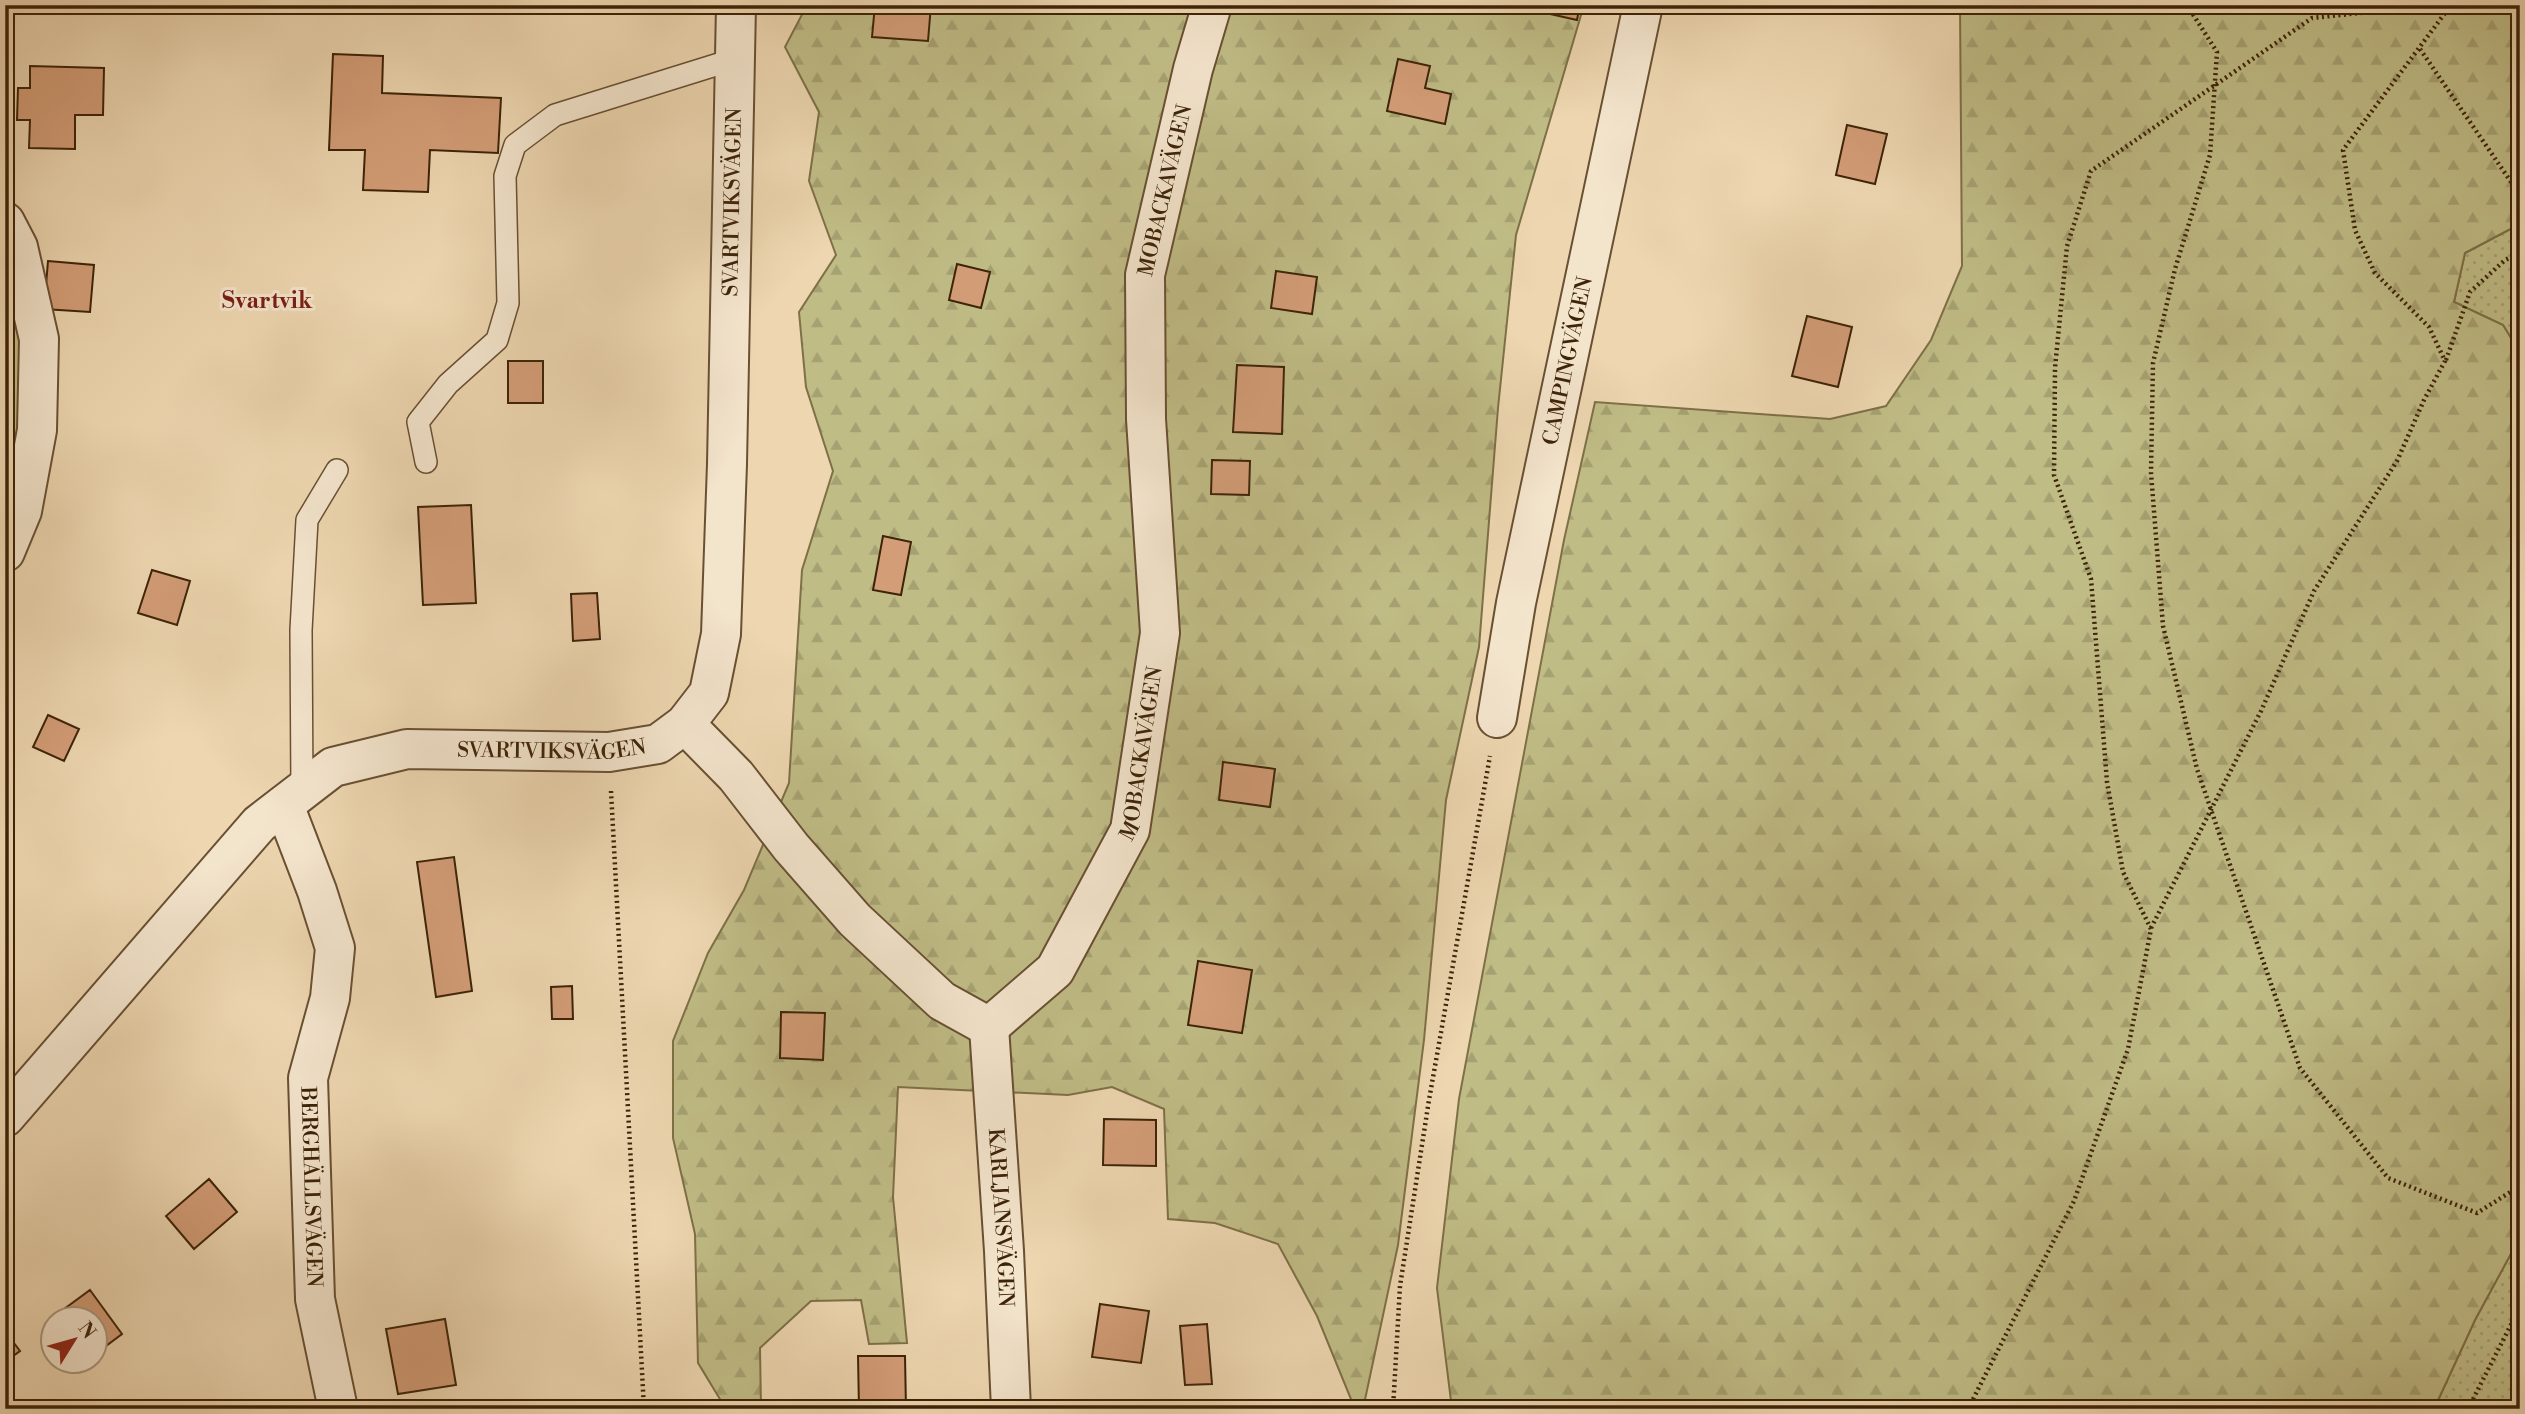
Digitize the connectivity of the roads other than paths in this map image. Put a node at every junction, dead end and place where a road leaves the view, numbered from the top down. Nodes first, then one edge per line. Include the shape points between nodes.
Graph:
1 (736, 5) edge
2 (1212, 5) edge
3 (1643, 5) edge
4 (735, 59) junction
5 (5, 222) edge
6 (426, 462) dead end
7 (337, 470) dead end
8 (5, 552) edge
9 (1497, 718) road end
10 (685, 724) junction
11 (293, 798) junction
12 (989, 1027) junction
13 (5, 1116) edge
14 (338, 1409) edge
15 (1011, 1409) edge

1 - 4 street, SVARTVIKSVÄGEN
2 - 12 street, MOBACKAVÄGEN via 1145,275 1146,419 1160,634 1130,830 1055,970
3 - 9 street, CAMPINGVÄGEN via 1516,603
4 - 6 lane via 555,115 515,145 505,176 508,303 497,340 448,384 418,422
4 - 10 street, SVARTVIKSVÄGEN via 721,634 709,694
5 - 8 street via 18,247 39,339 37,430 22,511
7 - 11 lane via 307,520
10 - 11 street, SVARTVIKSVÄGEN via 658,744 609,752 407,749 333,767
10 - 12 street via 736,776 855,920 942,1001
11 - 13 street, SVARTVIKSVÄGEN via 259,824
11 - 14 street, BERGHÄLLSVÄGEN via 335,948 330,998 308,1078 315,1299
12 - 15 street, KARLJANSVÄGEN

